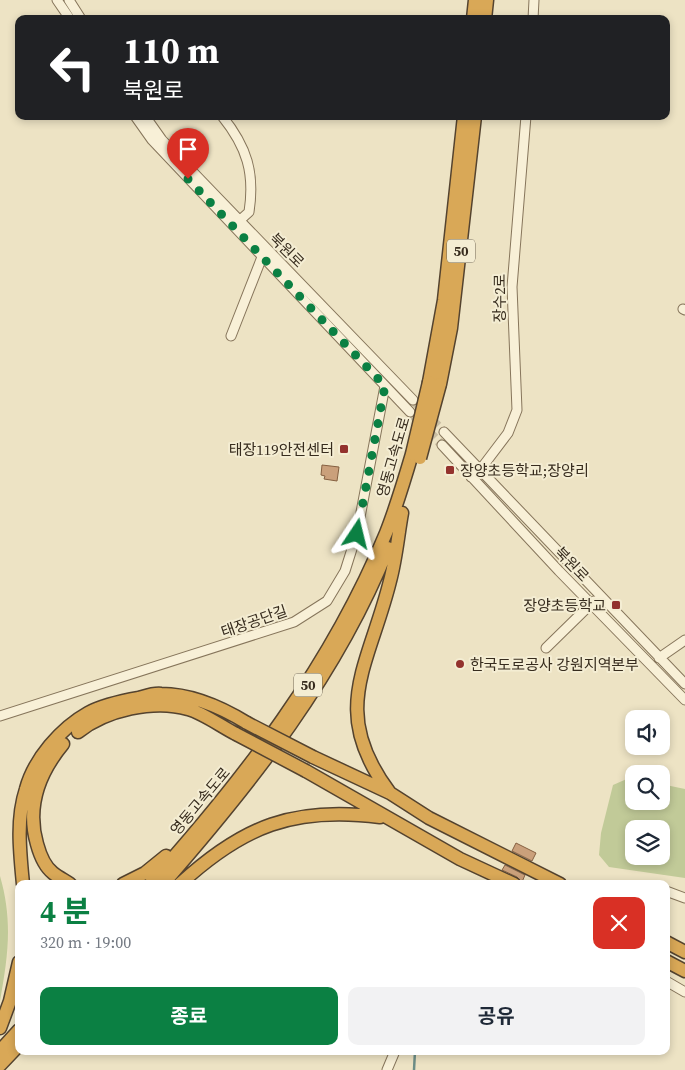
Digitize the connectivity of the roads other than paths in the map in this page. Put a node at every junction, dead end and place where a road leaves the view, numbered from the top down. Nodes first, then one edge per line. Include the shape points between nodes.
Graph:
1 (57, 0) edge
2 (69, 0) edge
3 (475, 0) edge
4 (487, 0) edge
5 (534, 0) edge
6 (67, 15) edge
7 (78, 15) edge
8 (474, 15) edge
9 (485, 15) edge
10 (533, 15) edge
11 (137, 120) edge
12 (148, 120) edge
13 (225, 120) edge
14 (464, 120) edge
15 (475, 120) edge
16 (526, 120) edge
17 (239, 221) junction
18 (269, 250) junction
19 (262, 257) junction
20 (232, 336) dead end
21 (393, 379) junction
22 (434, 383) junction
23 (385, 386) junction
24 (413, 400) tunnel mouth
25 (410, 412) tunnel mouth
26 (444, 432) tunnel mouth
27 (442, 445) tunnel mouth
28 (416, 456) junction
29 (480, 470) junction
30 (471, 477) junction
31 (402, 513) junction
32 (600, 595) junction
33 (591, 604) junction
34 (685, 640) edge
35 (546, 648) dead end
36 (659, 658) junction
37 (685, 684) edge
38 (685, 700) edge
39 (0, 716) edge
40 (390, 793) junction
41 (387, 818) junction
42 (194, 835) junction
43 (41, 857) junction
44 (23, 880) edge
45 (56, 880) edge
46 (64, 880) edge
47 (131, 880) edge
48 (154, 880) edge
49 (166, 880) edge
50 (184, 880) edge
51 (505, 880) edge
52 (552, 880) edge
53 (670, 892) edge
54 (685, 898) edge
55 (670, 944) edge
56 (685, 952) edge
57 (670, 963) edge
58 (685, 971) edge
59 (15, 979) edge
60 (670, 983) edge
61 (685, 992) edge
62 (0, 1028) edge
63 (15, 1034) edge
64 (15, 1049) edge
65 (0, 1051) edge
66 (394, 1055) edge
67 (0, 1065) edge
68 (386, 1070) edge

1 - 6 street
2 - 7 street
3 - 8 highway
4 - 9 highway
5 - 10 street
11 - 19 street, 북원로 via 148,136
12 - 17 street, 북원로 via 162,140
13 - 17 street via 239,137 251,176 249,212
14 - 22 highway, 영동고속도로 / 50
15 - 22 highway, 영동고속도로 / 50 via 451,328
16 - 29 street, 장수2로 via 512,287 516,410 508,433
17 - 18 street, 북원로
18 - 19 street
18 - 21 street, 북원로
19 - 20 street
19 - 23 street, 북원로
21 - 23 street
21 - 24 street, 북원로
22 - 28 highway, 영동고속도로 / 50, bridge
23 - 25 street, 북원로
23 - 39 street, 태장공단길 via 357,534 345,571 327,601 294,622
26 - 29 street, 북원로
27 - 30 street, 북원로
28 - 31 highway, 영동고속도로 / 50
28 - 42 highway, 영동고속도로 / 50 via 386,533 314,676 285,720
29 - 30 street, 장수2로
29 - 32 street, 북원로
30 - 33 street, 북원로
31 - 40 highway via 391,580 361,675 357,702 363,749 374,772
31 - 49 highway, 영동고속도로 / 50 via 377,576 328,671 296,720
32 - 33 street
32 - 36 street, 북원로
33 - 35 street
33 - 38 street, 북원로
34 - 36 street
36 - 37 street, 북원로
40 - 44 highway, bridge via 313,757 227,710 195,699 160,693 123,701 88,714 62,734 40,758 26,789 20,827
40 - 52 highway via 429,818
41 - 43 highway, bridge via 189,709 159,705 125,710 91,722 66,741 47,764 34,796 32,828
41 - 50 highway via 346,812 318,813 270,825 230,844
41 - 51 highway
42 - 47 highway
42 - 48 highway, 영동고속도로 / 50
43 - 45 street
43 - 46 highway via 53,873
53 - 54 street
55 - 56 highway
57 - 58 highway
59 - 62 highway
60 - 61 street
63 - 65 highway
64 - 67 highway
66 - 68 street

